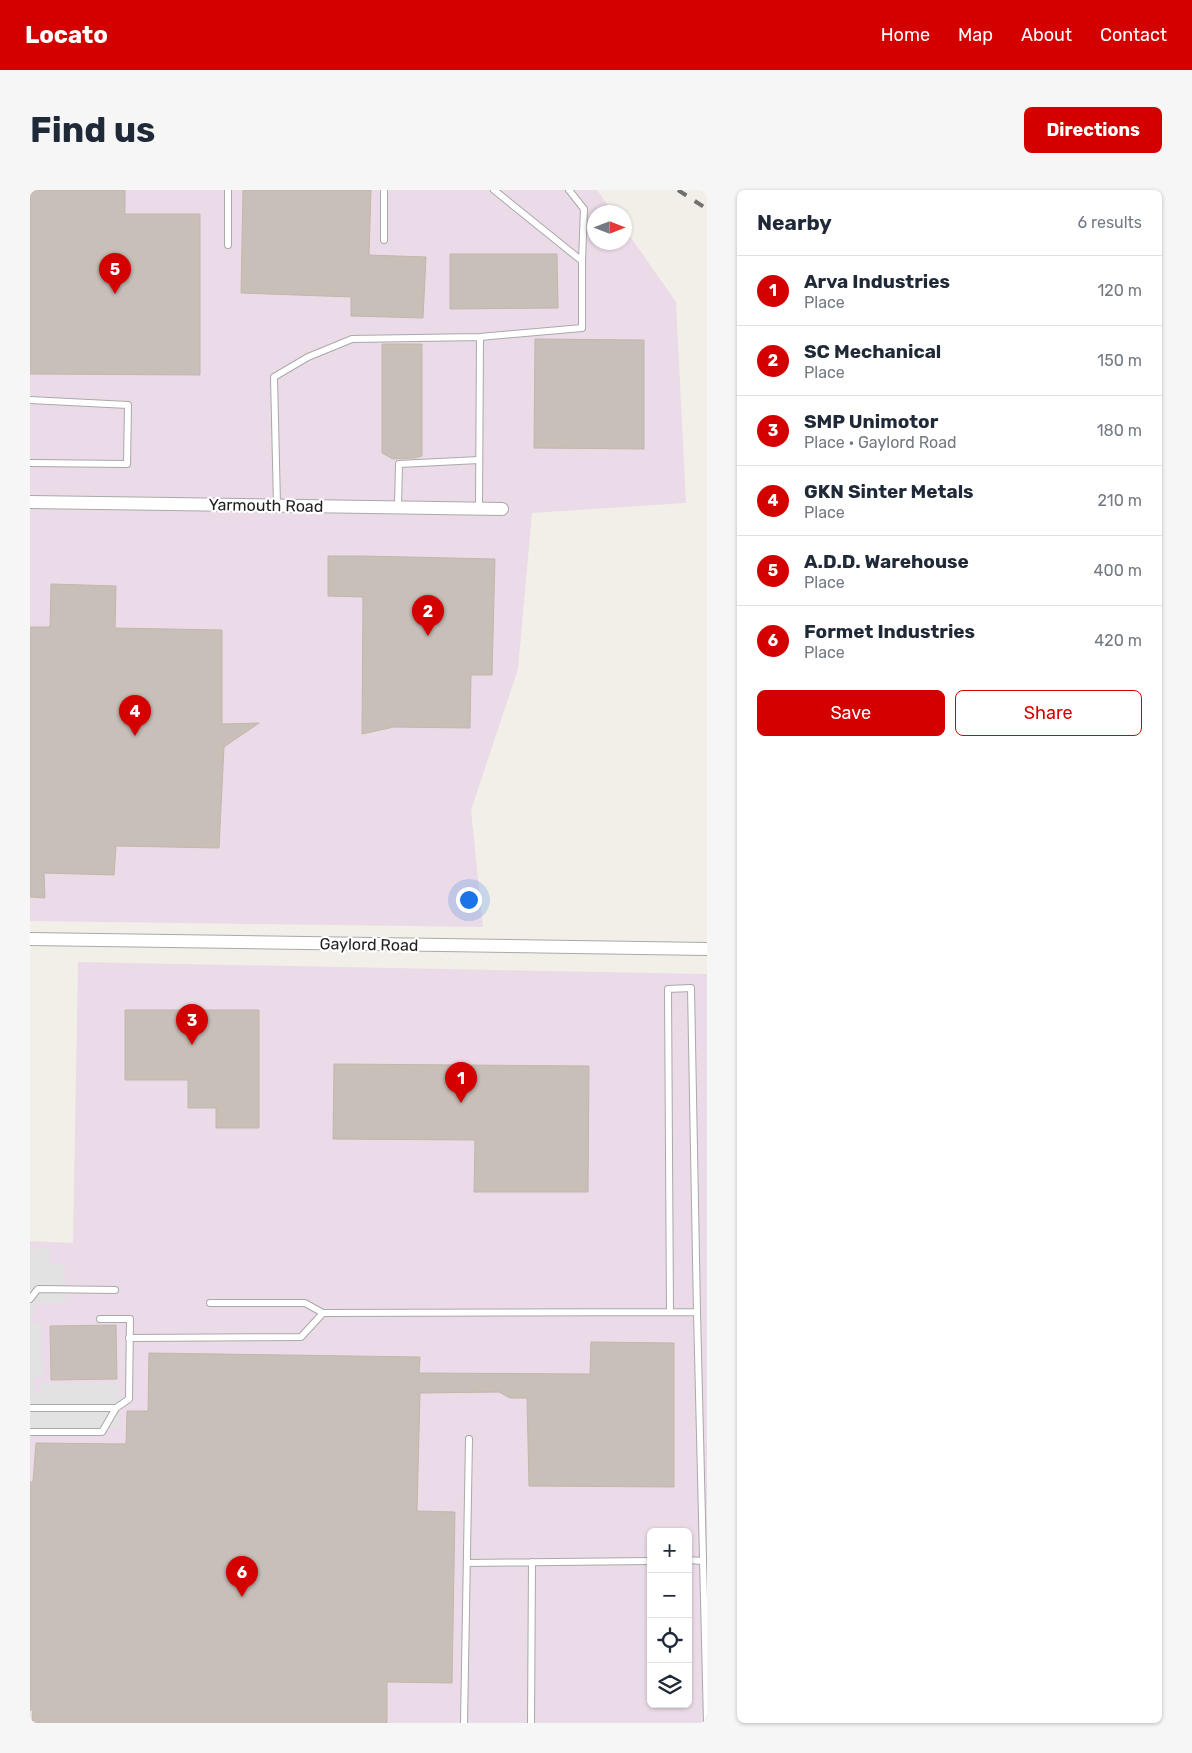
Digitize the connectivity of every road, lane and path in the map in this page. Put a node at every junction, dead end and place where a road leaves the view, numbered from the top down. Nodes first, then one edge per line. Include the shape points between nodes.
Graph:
1 (228, 190) edge
2 (384, 190) edge
3 (494, 190) edge
4 (569, 190) edge
5 (384, 240) dead end
6 (228, 245) dead end
7 (582, 261) junction
8 (480, 337) junction
9 (30, 400) edge
10 (479, 460) junction
11 (30, 464) edge
12 (30, 502) edge
13 (276, 505) junction
14 (398, 506) junction
15 (479, 508) junction
16 (502, 509) dead end
17 (30, 939) edge
18 (707, 949) edge
19 (115, 1290) dead end
20 (30, 1299) edge
21 (210, 1303) dead end
22 (670, 1312) junction
23 (696, 1312) junction
24 (323, 1313) junction
25 (100, 1319) dead end
26 (130, 1338) junction
27 (30, 1408) edge
28 (116, 1408) junction
29 (30, 1432) edge
30 (470, 1439) dead end
31 (692, 1560) edge
32 (647, 1561) edge
33 (702, 1561) junction
34 (532, 1562) junction
35 (467, 1563) junction
36 (464, 1723) edge
37 (531, 1723) edge
38 (707, 1723) edge

1 - 6 lane
2 - 5 lane
3 - 7 lane
4 - 7 lane via 584,209
7 - 8 lane via 582,328
8 - 10 lane
8 - 13 lane via 352,340 308,357 274,377
9 - 11 lane via 128,405 127,464
10 - 14 lane via 399,464
10 - 15 lane
12 - 13 street, Yarmouth Road
13 - 14 street, Yarmouth Road
14 - 15 street, Yarmouth Road
15 - 16 street, Yarmouth Road
17 - 18 street, Gaylord Road
19 - 20 lane via 38,1289
21 - 24 lane via 304,1303
22 - 23 lane
22 - 23 lane via 668,990 690,988
22 - 24 lane
23 - 33 lane
24 - 26 lane via 301,1337
25 - 26 lane via 130,1319
26 - 28 lane via 129,1399
27 - 28 lane
28 - 29 lane via 102,1432
30 - 35 lane
31 - 33 lane
32 - 34 lane
33 - 38 lane
34 - 35 lane
34 - 37 lane
35 - 36 lane

